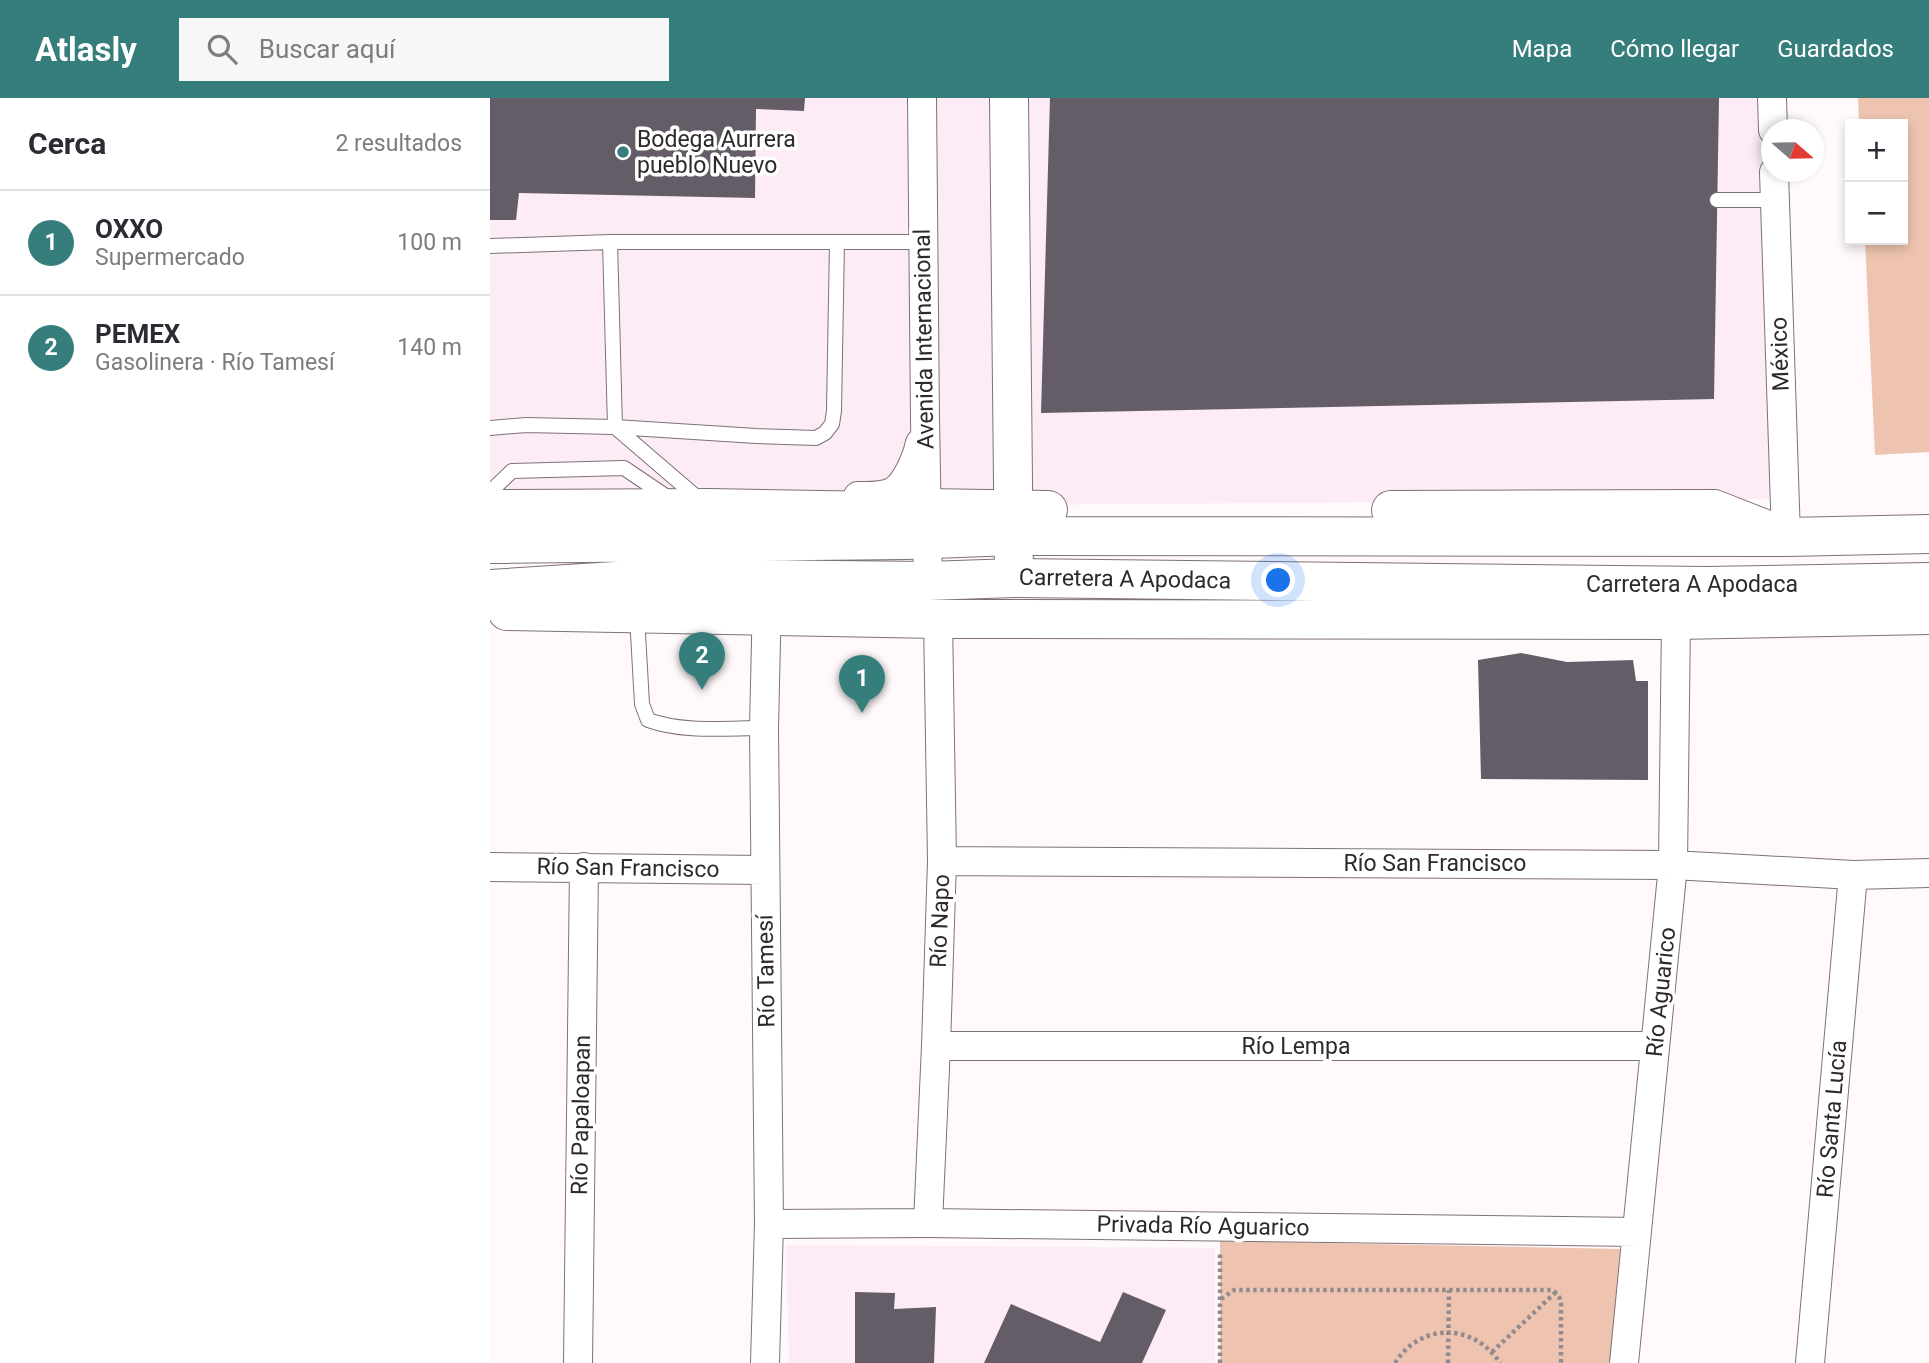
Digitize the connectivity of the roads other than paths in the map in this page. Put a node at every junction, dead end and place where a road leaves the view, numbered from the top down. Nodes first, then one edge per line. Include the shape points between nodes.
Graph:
1 (922, 98) edge
2 (1009, 98) edge
3 (1772, 98) edge
4 (1773, 119) edge
5 (1774, 182) edge
6 (1717, 200) dead end
7 (1775, 200) junction
8 (610, 242) junction
9 (837, 242) junction
10 (923, 242) junction
11 (490, 246) edge
12 (925, 420) junction
13 (615, 427) junction
14 (490, 428) edge
15 (490, 492) edge
16 (698, 508) junction
17 (490, 509) edge
18 (842, 510) junction
19 (1013, 523) junction
20 (912, 525) junction
21 (1929, 534) edge
22 (1786, 537) junction
23 (490, 544) edge
24 (1014, 578) junction
25 (918, 580) junction
26 (1929, 582) edge
27 (490, 589) edge
28 (636, 596) junction
29 (767, 598) junction
30 (490, 610) edge
31 (1929, 615) edge
32 (938, 619) junction
33 (1676, 620) junction
34 (764, 729) junction
35 (942, 861) junction
36 (1673, 864) junction
37 (490, 867) edge
38 (584, 867) junction
39 (765, 870) junction
40 (1929, 873) edge
41 (1853, 875) junction
42 (936, 1046) junction
43 (1655, 1046) junction
44 (928, 1223) junction
45 (769, 1224) junction
46 (1637, 1232) junction
47 (578, 1363) edge
48 (765, 1363) edge
49 (1624, 1363) edge
50 (1810, 1363) edge

1 - 10 street, Avenida Internacional
2 - 19 main road
3 - 4 street
5 - 7 street, México
6 - 7 lane
7 - 22 street, México
8 - 9 lane
8 - 11 lane
8 - 13 lane
9 - 10 lane
9 - 13 lane via 834,411 825,433 816,438
10 - 12 street, Avenida Internacional
12 - 18 street via 908,474 895,491 856,496
12 - 20 street, Avenida Internacional
13 - 14 lane
13 - 16 lane
15 - 16 lane via 512,471 624,468 652,488
16 - 17 main road
16 - 18 main road
18 - 20 main road
19 - 20 main road, Carretera A Apodaca
19 - 22 main road, Carretera A Apodaca
19 - 24 main road
20 - 23 main road, Carretera A Apodaca
20 - 25 main road
21 - 22 main road, Carretera A Apodaca
24 - 25 main road, Carretera A Apodaca
24 - 26 main road, Carretera A Apodaca via 1707,586
25 - 29 main road, Carretera A Apodaca
27 - 28 main road
28 - 29 main road
28 - 30 main road
28 - 34 lane via 642,704 648,720 681,728
29 - 32 main road
29 - 34 street, Río Tamesí
31 - 33 main road
32 - 33 main road
32 - 35 street, Río Napo
33 - 36 street, Río Aguarico
34 - 39 street, Río Tamesí
35 - 36 street, Río San Francisco
35 - 42 street, Río Napo
36 - 41 street, Río San Francisco
36 - 43 street, Río Aguarico
37 - 38 street, Río San Francisco
38 - 39 street, Río San Francisco
38 - 47 street, Río Papaloapan
39 - 45 street, Río Tamesí
40 - 41 street, Río San Francisco
41 - 50 street, Río Santa Lucía
42 - 43 street, Río Lempa
42 - 44 street, Río Napo
43 - 46 street, Río Aguarico
44 - 45 street, Privada Río Aguarico
44 - 46 street, Privada Río Aguarico
45 - 48 street, Río Tamesí
46 - 49 street, Río Aguarico

